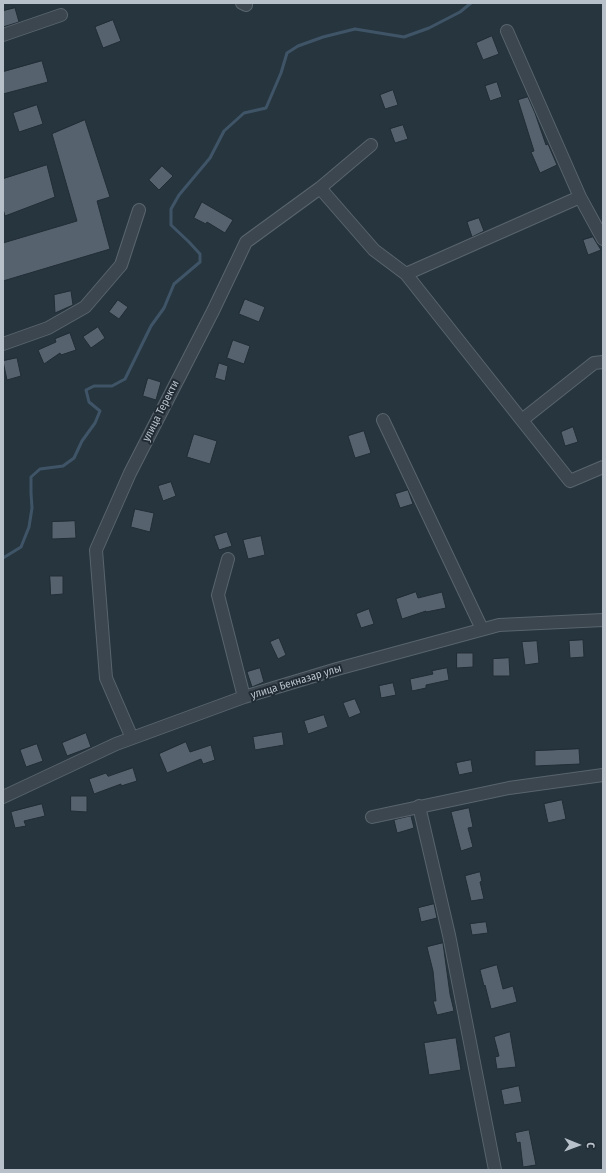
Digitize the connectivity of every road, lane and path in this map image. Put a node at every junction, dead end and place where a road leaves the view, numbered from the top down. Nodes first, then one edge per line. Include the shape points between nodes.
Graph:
1 (61, 15) dead end
2 (507, 31) dead end
3 (3, 35) edge
4 (370, 145) dead end
5 (320, 188) junction
6 (580, 197) junction
7 (139, 210) dead end
8 (603, 239) edge
9 (406, 274) junction
10 (3, 344) edge
11 (603, 362) edge
12 (383, 420) dead end
13 (522, 420) junction
14 (603, 468) edge
15 (228, 559) dead end
16 (603, 620) edge
17 (482, 629) junction
18 (244, 697) junction
19 (132, 738) junction
20 (603, 775) edge
21 (3, 797) edge
22 (419, 806) junction
23 (372, 817) dead end
24 (495, 1170) edge

1 - 3 street
2 - 6 street
4 - 5 street, улица Теректи
5 - 9 street via 374,250
5 - 19 street, улица Теректи via 246,242 130,473 96,550 106,678
6 - 8 street
6 - 9 street
7 - 10 street via 121,265 85,306 48,328
9 - 13 street
11 - 13 street via 594,363
12 - 17 street
13 - 14 street via 570,481
15 - 18 street via 218,595
16 - 17 street, улица Бекназар улы via 500,625
17 - 18 street, улица Бекназар улы
18 - 19 street, улица Бекназар улы
19 - 21 street, улица Бекназар улы
20 - 22 street via 509,788
22 - 23 street
22 - 24 street via 449,935

